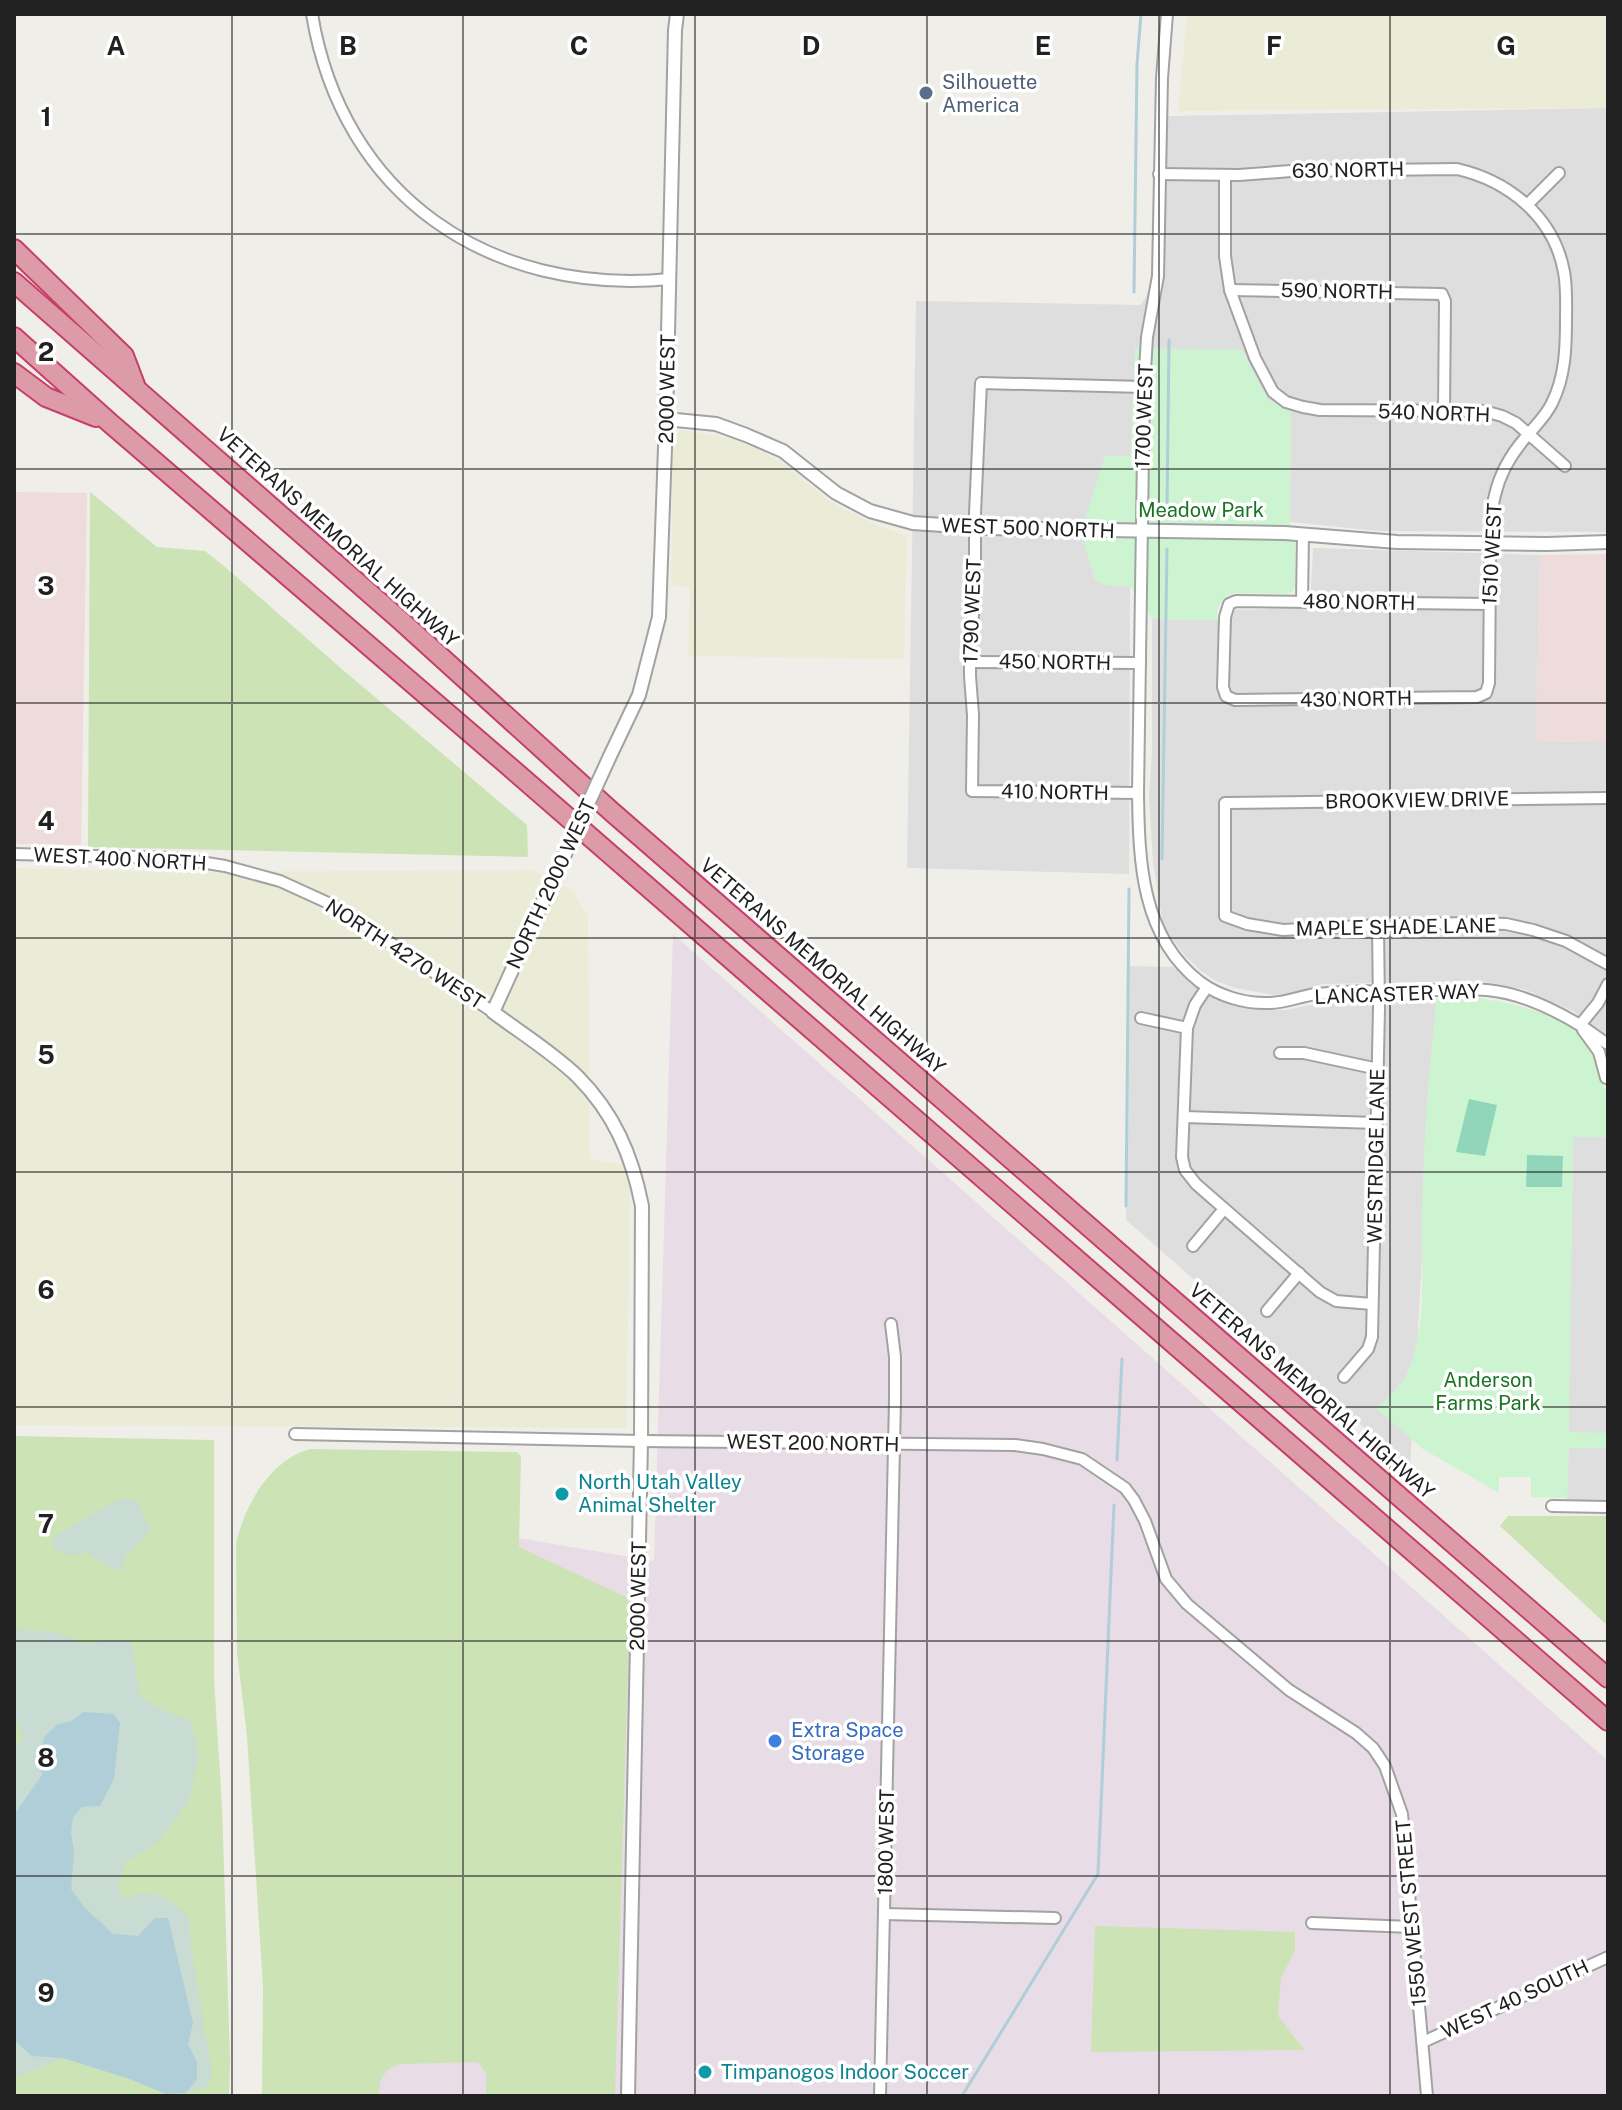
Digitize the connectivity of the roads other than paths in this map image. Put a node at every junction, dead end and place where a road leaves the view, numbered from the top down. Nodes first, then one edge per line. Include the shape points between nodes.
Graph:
1 (312, 14) edge
2 (677, 14) edge
3 (1167, 14) edge
4 (1559, 173) dead end
5 (1159, 174) junction
6 (1225, 175) junction
7 (1528, 204) junction
8 (14, 249) edge
9 (670, 279) junction
10 (14, 282) edge
11 (1230, 290) junction
12 (14, 337) edge
13 (14, 373) edge
14 (136, 387) junction
15 (1144, 387) junction
16 (1444, 411) junction
17 (666, 419) junction
18 (110, 423) junction
19 (1528, 434) junction
20 (1565, 466) dead end
21 (975, 528) junction
22 (1142, 532) junction
23 (1303, 534) junction
24 (1608, 542) edge
25 (1490, 543) junction
26 (1302, 601) junction
27 (1490, 604) junction
28 (970, 662) junction
29 (1140, 663) junction
30 (1486, 693) joint
31 (1226, 696) joint
32 (610, 756) joint
33 (972, 791) joint
34 (1138, 793) junction
35 (1608, 798) edge
36 (14, 854) edge
37 (225, 866) joint
38 (1142, 868) joint
39 (1225, 916) joint
40 (1378, 925) junction
41 (1608, 964) edge
42 (1608, 984) edge
43 (1207, 987) junction
44 (1379, 991) junction
45 (493, 1012) junction
46 (1141, 1018) dead end
47 (1580, 1025) junction
48 (1187, 1028) junction
49 (1608, 1044) edge
50 (1280, 1053) dead end
51 (1378, 1069) junction
52 (1607, 1078) edge
53 (1184, 1117) junction
54 (1377, 1123) junction
55 (1224, 1209) junction
56 (1193, 1246) dead end
57 (1299, 1273) junction
58 (1372, 1304) junction
59 (1267, 1311) dead end
60 (891, 1324) dead end
61 (1344, 1377) dead end
62 (295, 1434) dead end
63 (641, 1441) junction
64 (894, 1444) junction
65 (1102, 1472) joint
66 (1552, 1506) dead end
67 (1608, 1507) edge
68 (1608, 1678) edge
69 (1608, 1721) edge
70 (884, 1914) junction
71 (1055, 1918) dead end
72 (1312, 1923) dead end
73 (1411, 1927) junction
74 (1608, 1957) edge
75 (1423, 2042) junction
76 (628, 2096) edge
77 (880, 2096) edge
78 (1427, 2096) edge

1 - 9 street via 326,75 356,138 389,181 433,220 487,252 541,271 605,280
2 - 9 street, 2000 WEST
3 - 5 street, 1700 WEST
4 - 7 street
5 - 6 street, 630 NORTH
5 - 15 street, 1700 WEST via 1158,276
6 - 7 street, 630 NORTH via 1457,169 1488,178
6 - 11 street
7 - 19 street, 1510 WEST via 1556,246 1563,269 1566,325 1561,381 1551,406
8 - 14 highway via 124,356
9 - 17 street, 2000 WEST
10 - 14 highway, VETERANS MEMORIAL HIGHWAY
11 - 16 street, 540 NORTH via 1255,358 1273,392 1286,402 1320,410
11 - 16 street, 590 NORTH via 1444,296
12 - 18 highway
13 - 18 highway via 46,397
14 - 68 highway, VETERANS MEMORIAL HIGHWAY via 612,812
15 - 21 street, 1790 WEST via 981,383
15 - 22 street, 1700 WEST
16 - 19 street, 540 NORTH via 1484,411 1516,423
17 - 21 street, WEST 500 NORTH via 716,424 783,451 836,493 870,511 913,523
17 - 32 street, 2000 WEST via 659,617 639,695
18 - 69 highway
19 - 20 street, 540 NORTH
19 - 25 street, 1510 WEST via 1503,469 1494,497
21 - 22 street, WEST 500 NORTH
21 - 28 street, 1790 WEST
22 - 23 street, WEST 500 NORTH
22 - 29 street, 1700 WEST
23 - 25 street, WEST 500 NORTH via 1384,542
23 - 26 street
24 - 25 street, WEST 500 NORTH
25 - 27 street, 1510 WEST
26 - 27 street, 480 NORTH
26 - 31 street, 480 NORTH via 1229,604
27 - 30 street, 1510 WEST
28 - 29 street, 450 NORTH
28 - 33 street, 1790 WEST
29 - 34 street, 1700 WEST
30 - 31 street, 430 NORTH via 1313,700
32 - 45 street, NORTH 2000 WEST, bridge
33 - 34 street, 410 NORTH
34 - 38 street, 1700 WEST
35 - 39 street, BROOKVIEW DRIVE via 1225,803
36 - 37 street, WEST 400 NORTH via 176,858
37 - 45 street, NORTH 4270 WEST via 280,881 337,907
38 - 43 street, LANCASTER WAY via 1152,917 1164,943
39 - 40 street, MAPLE SHADE LANE via 1283,930
40 - 41 street, MAPLE SHADE LANE via 1506,924 1566,941
40 - 44 street, WESTRIDGE LANE
42 - 47 street
43 - 44 street, LANCASTER WAY via 1247,1002 1270,1003
43 - 48 street
44 - 47 street, LANCASTER WAY via 1486,990 1541,1004
44 - 51 street, WESTRIDGE LANE
45 - 63 street, 2000 WEST via 576,1075 615,1126 636,1174 642,1206
46 - 48 street
47 - 49 street, LANCASTER WAY
47 - 52 street via 1599,1052
48 - 53 street
50 - 51 street
51 - 54 street, WESTRIDGE LANE
53 - 54 street
53 - 55 street via 1185,1170
54 - 58 street, WESTRIDGE LANE
55 - 56 street
55 - 57 street
57 - 58 street via 1327,1298
57 - 59 street
58 - 61 street, WESTRIDGE LANE via 1370,1344
60 - 64 street, 1800 WEST
62 - 63 street, WEST 200 NORTH
63 - 64 street, WEST 200 NORTH
63 - 76 street, 2000 WEST
64 - 65 street, WEST 200 NORTH via 1015,1445 1082,1459
64 - 70 street, 1800 WEST
65 - 73 street, 1550 WEST STREET via 1134,1500 1166,1579 1187,1604 1289,1690 1373,1748 1402,1814
66 - 67 street
70 - 71 street
70 - 77 street, 1800 WEST
72 - 73 street
73 - 75 street, 1550 WEST STREET
74 - 75 street, WEST 40 SOUTH
75 - 78 street, 1550 WEST STREET

